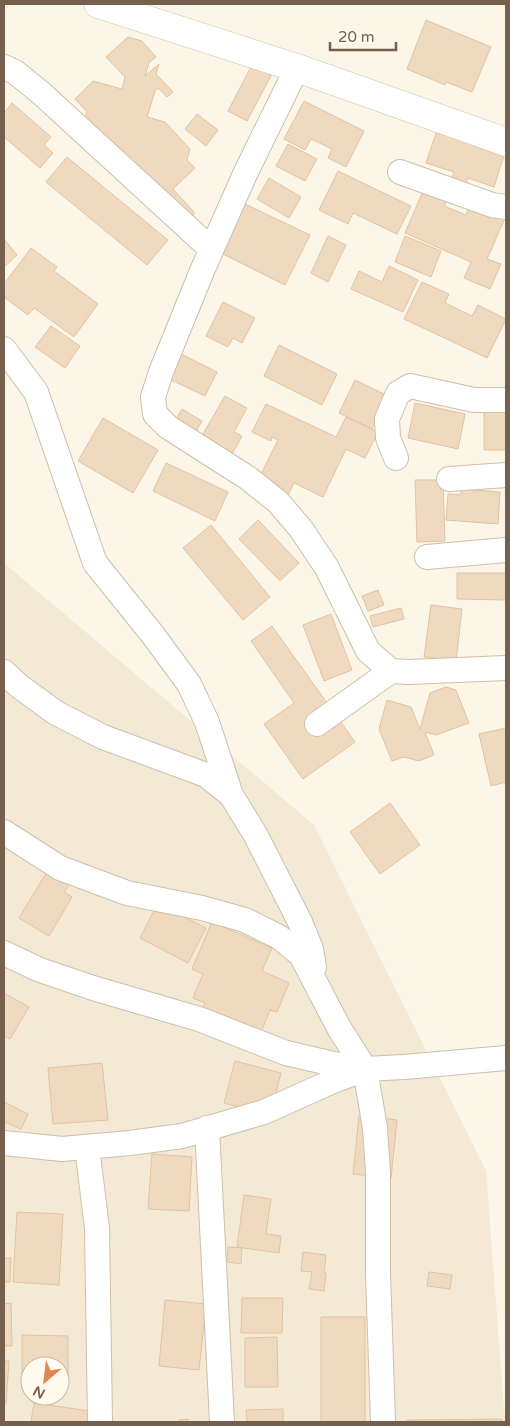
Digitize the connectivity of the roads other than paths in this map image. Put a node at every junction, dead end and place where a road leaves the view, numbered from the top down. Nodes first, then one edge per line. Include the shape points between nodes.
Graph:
1 (98, 4) edge
2 (4, 68) edge
3 (297, 68) junction
4 (506, 142) edge
5 (400, 172) dead end
6 (506, 207) edge
7 (212, 249) junction
8 (4, 349) edge
9 (506, 400) edge
10 (396, 458) dead end
11 (506, 475) edge
12 (448, 478) dead end
13 (506, 550) edge
14 (427, 557) dead end
15 (506, 668) edge
16 (390, 671) junction
17 (4, 672) edge
18 (317, 724) dead end
19 (231, 795) junction
20 (4, 832) edge
21 (4, 953) edge
22 (319, 992) junction
23 (506, 1058) edge
24 (365, 1069) junction
25 (207, 1128) junction
26 (4, 1144) edge
27 (87, 1147) junction
28 (100, 1422) edge
29 (222, 1422) edge
30 (383, 1422) edge

1 - 3 street
2 - 7 street via 15,72 41,94
3 - 4 street
3 - 7 street
5 - 6 street
7 - 16 street via 161,372 153,397 155,414 168,427 248,478 278,502 301,528 327,568 368,651
8 - 19 street via 36,392 95,563 189,684 207,722
9 - 10 street via 474,400 410,386 398,392 388,419 388,438
11 - 12 street
13 - 14 street
15 - 16 street
16 - 18 street
17 - 19 street via 56,713 103,737 206,775
19 - 22 street via 300,922 311,949
20 - 22 street via 60,868 127,893 245,920 280,937 301,955
21 - 24 street via 40,970 199,1019 286,1053
22 - 24 street
23 - 24 street
24 - 25 street via 264,1112
24 - 30 street via 375,1128 378,1173
25 - 27 street via 182,1136
25 - 29 street
26 - 27 street via 62,1149
27 - 28 street via 97,1228

